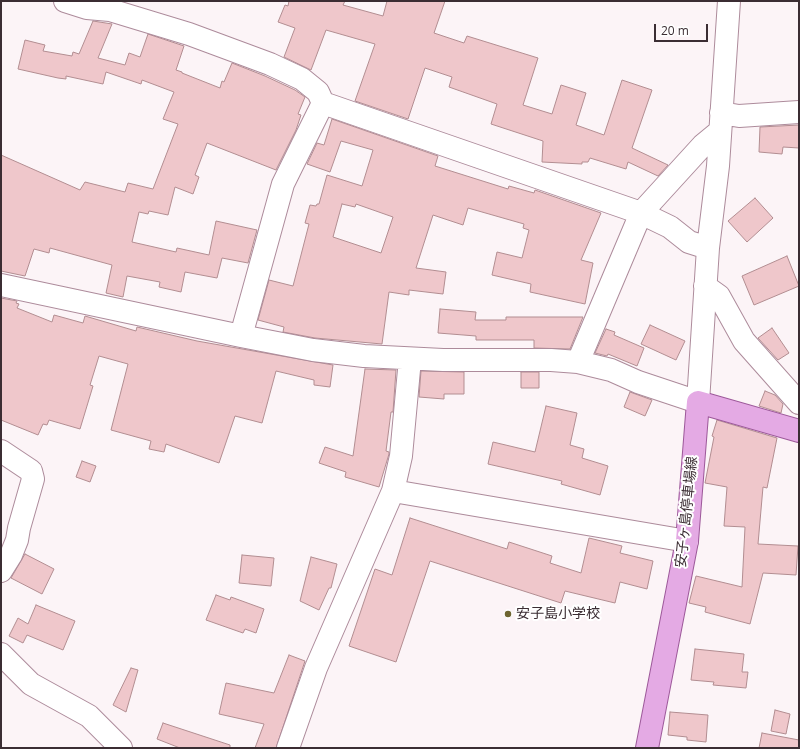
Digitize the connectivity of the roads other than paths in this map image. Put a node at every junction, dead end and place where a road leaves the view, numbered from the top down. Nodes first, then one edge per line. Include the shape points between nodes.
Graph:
1 (65, 1) edge
2 (729, 1) edge
3 (323, 103) junction
4 (799, 112) edge
5 (721, 122) junction
6 (641, 213) junction
7 (708, 248) junction
8 (1, 285) edge
9 (705, 286) junction
10 (241, 336) junction
11 (410, 358) junction
12 (578, 362) junction
13 (698, 402) junction
14 (799, 403) edge
15 (799, 431) edge
16 (1, 451) edge
17 (393, 491) junction
18 (687, 541) junction
19 (1, 572) edge
20 (1, 654) edge
21 (120, 748) edge
22 (288, 748) edge
23 (647, 748) edge

1 - 3 street via 87,8 110,10 189,34 270,64 302,79 318,92
2 - 5 street
3 - 6 street
3 - 10 street via 283,184
4 - 5 street via 739,116
5 - 6 street
5 - 7 street
6 - 7 street via 670,227 689,242
6 - 12 street
7 - 9 street
8 - 10 street
9 - 13 street
9 - 14 street via 719,296 744,341
10 - 11 street via 313,350
11 - 12 street
11 - 17 street via 401,456
12 - 13 street via 611,370
13 - 15 main road
13 - 18 main road, 安子ヶ島停車場線
16 - 19 street via 31,471 33,479 17,540
17 - 18 street
17 - 22 street via 316,668
18 - 23 main road, 安子ヶ島停車場線
20 - 21 street via 31,684 89,716

